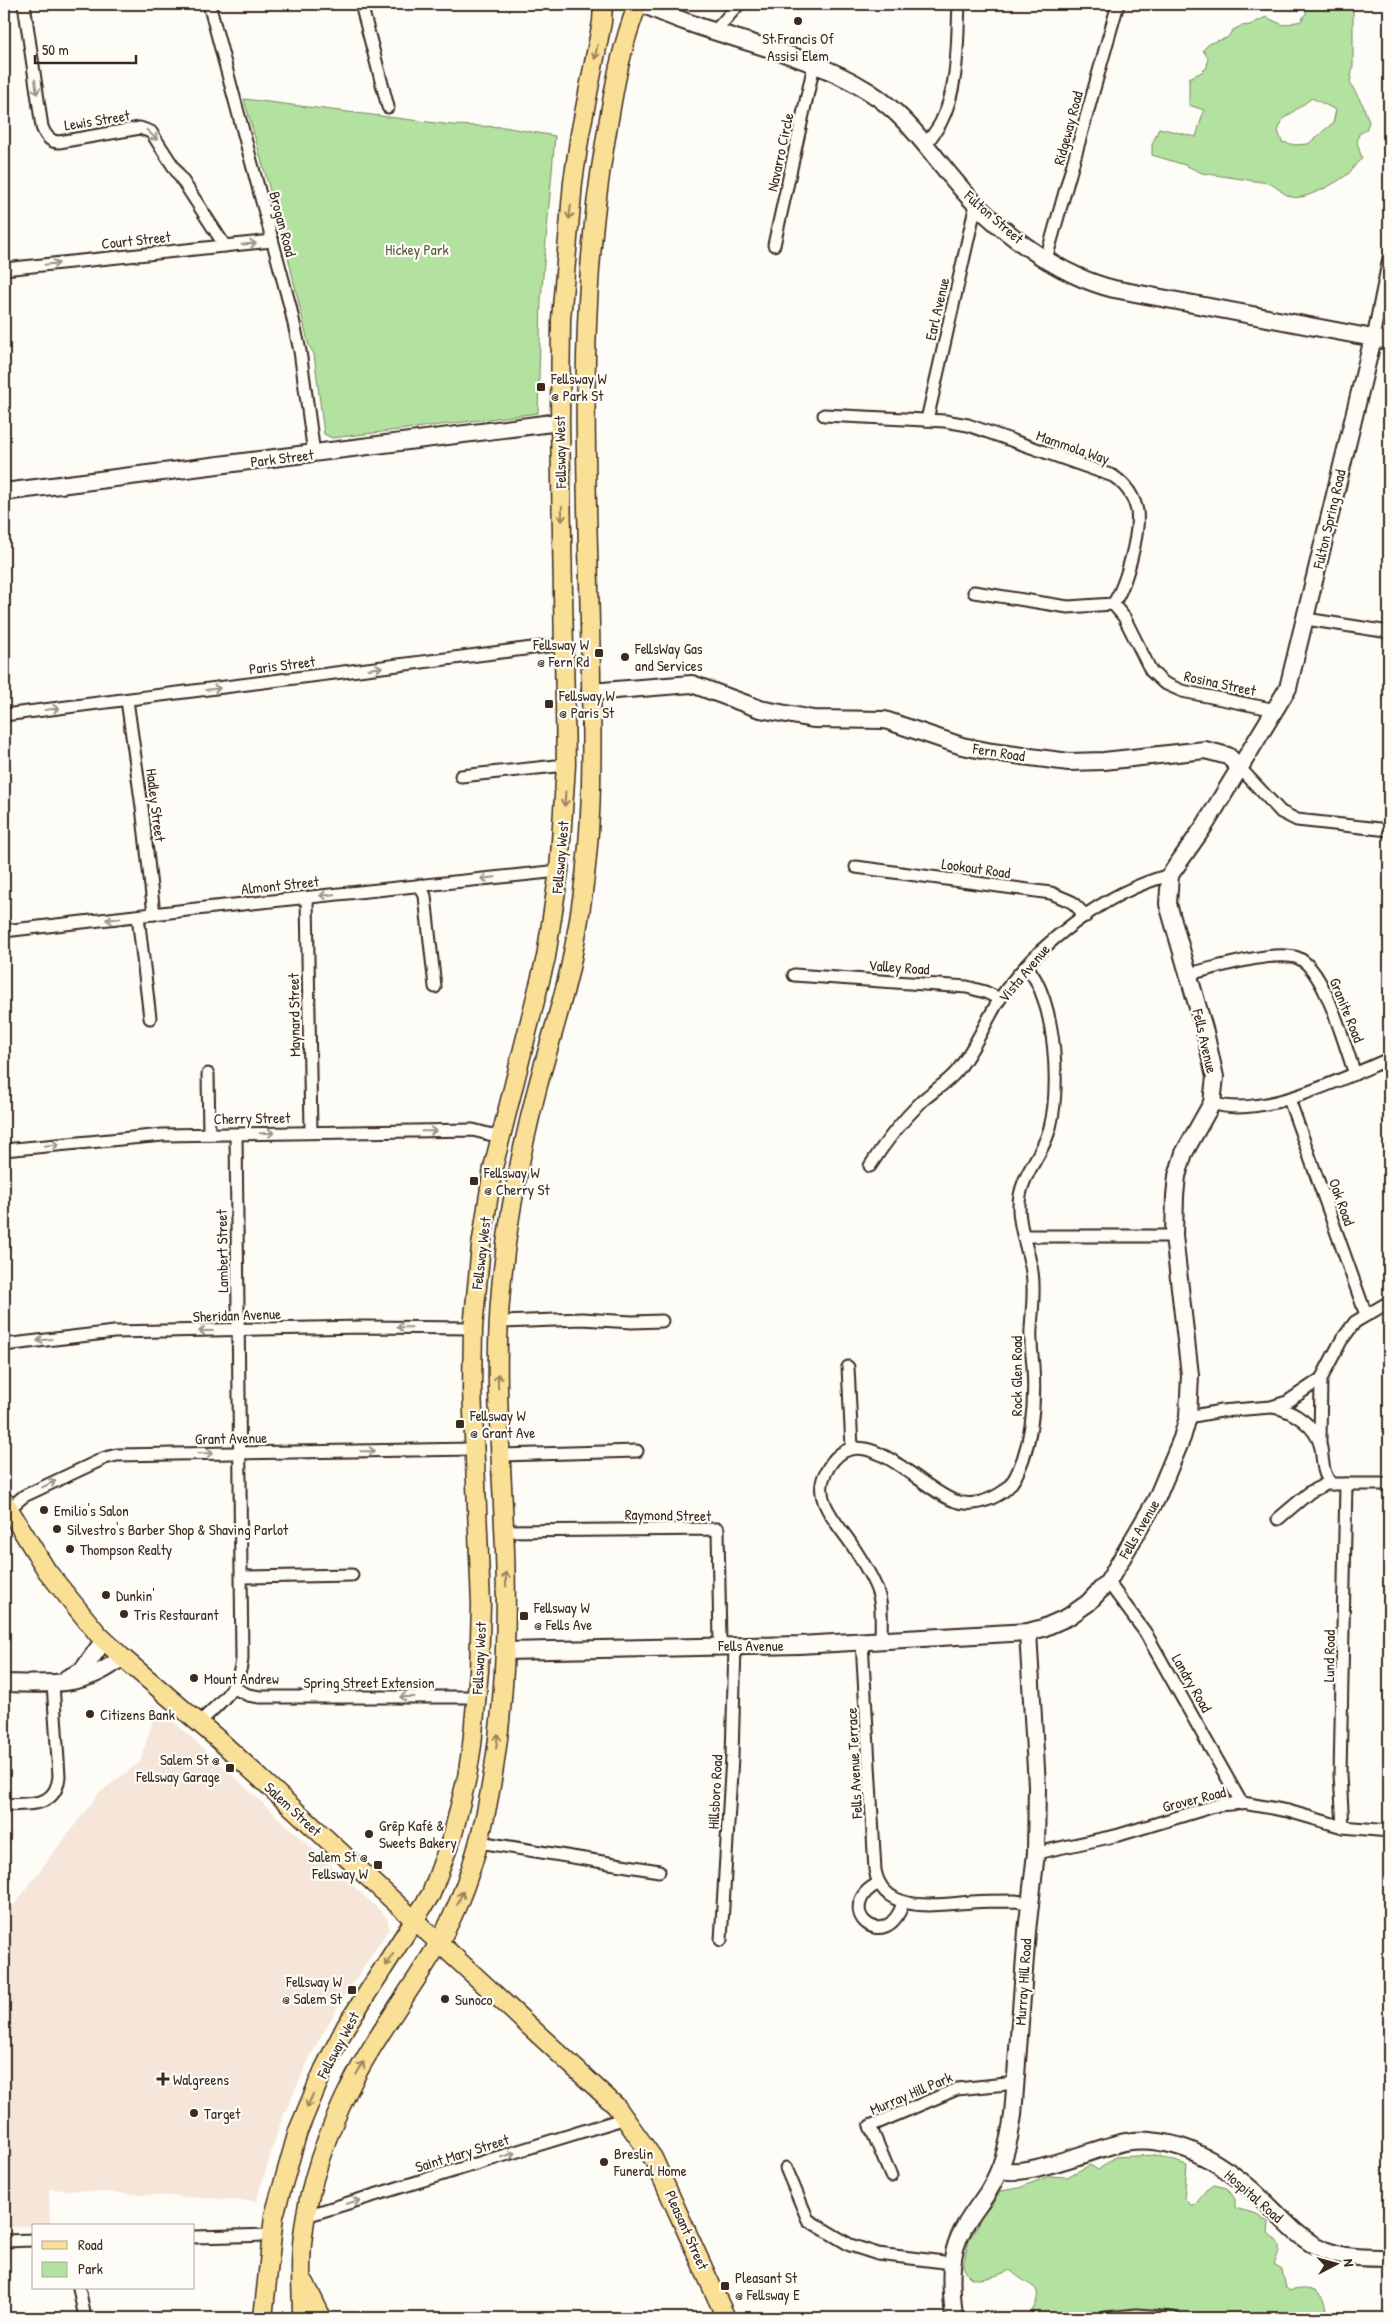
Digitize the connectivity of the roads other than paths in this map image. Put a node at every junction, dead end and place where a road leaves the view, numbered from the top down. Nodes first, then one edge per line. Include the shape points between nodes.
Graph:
1 (24, 4) edge
2 (209, 4) edge
3 (361, 4) edge
4 (603, 4) edge
5 (638, 4) edge
6 (643, 4) edge
7 (739, 4) edge
8 (959, 4) edge
9 (1118, 4) edge
10 (715, 31) junction
11 (814, 66) junction
12 (388, 107) dead end
13 (926, 144) junction
14 (976, 204) junction
15 (272, 241) junction
16 (774, 245) dead end
17 (225, 246) junction
18 (1389, 258) edge
19 (1046, 259) junction
20 (4, 269) edge
21 (1372, 338) junction
22 (1389, 341) edge
23 (824, 415) dead end
24 (927, 420) junction
25 (560, 422) junction
26 (314, 454) junction
27 (4, 492) edge
28 (974, 592) dead end
29 (1112, 604) junction
30 (1306, 619) junction
31 (1389, 632) edge
32 (564, 644) junction
33 (590, 692) junction
34 (127, 700) junction
35 (1276, 710) junction
36 (4, 716) edge
37 (566, 765) junction
38 (1240, 768) junction
39 (460, 776) dead end
40 (1389, 830) edge
41 (856, 867) dead end
42 (560, 871) junction
43 (1170, 876) junction
44 (420, 885) junction
45 (307, 898) junction
46 (154, 914) junction
47 (138, 916) junction
48 (1086, 916) junction
49 (4, 932) edge
50 (1026, 966) junction
51 (1188, 974) junction
52 (794, 975) dead end
53 (435, 987) dead end
54 (1000, 999) junction
55 (150, 1018) dead end
56 (1389, 1059) edge
57 (208, 1074) dead end
58 (1355, 1074) junction
59 (1289, 1099) junction
60 (1212, 1103) junction
61 (311, 1132) junction
62 (209, 1134) junction
63 (236, 1134) junction
64 (500, 1137) junction
65 (4, 1150) edge
66 (870, 1166) dead end
67 (1024, 1236) junction
68 (1174, 1236) junction
69 (1389, 1302) edge
70 (1366, 1315) junction
71 (662, 1321) dead end
72 (499, 1322) junction
73 (473, 1328) junction
74 (238, 1330) junction
75 (4, 1345) edge
76 (848, 1366) dead end
77 (1321, 1379) junction
78 (1271, 1407) junction
79 (1188, 1417) junction
80 (1320, 1446) junction
81 (852, 1448) junction
82 (474, 1449) junction
83 (637, 1451) dead end
84 (239, 1453) junction
85 (500, 1455) junction
86 (1332, 1484) junction
87 (1346, 1484) junction
88 (1389, 1484) edge
89 (5, 1508) edge
90 (1278, 1519) dead end
91 (504, 1531) junction
92 (352, 1575) dead end
93 (242, 1577) junction
94 (1108, 1582) junction
95 (1028, 1632) junction
96 (104, 1640) junction
97 (881, 1641) junction
98 (862, 1642) junction
99 (728, 1645) junction
100 (505, 1651) junction
101 (122, 1657) junction
102 (4, 1683) edge
103 (53, 1684) junction
104 (234, 1688) junction
105 (477, 1697) junction
106 (199, 1723) junction
107 (1242, 1804) junction
108 (4, 1805) edge
109 (1343, 1827) junction
110 (1389, 1831) edge
111 (479, 1842) junction
112 (1036, 1854) junction
113 (659, 1871) dead end
114 (878, 1883) junction
115 (903, 1902) junction
116 (1029, 1903) junction
117 (416, 1919) junction
118 (721, 1940) dead end
119 (439, 1942) junction
120 (1016, 2083) junction
121 (607, 2096) joint
122 (626, 2118) junction
123 (786, 2168) dead end
124 (1000, 2169) junction
125 (891, 2176) dead end
126 (306, 2216) junction
127 (271, 2235) junction
128 (195, 2237) edge
129 (32, 2240) edge
130 (4, 2241) edge
131 (1389, 2258) edge
132 (952, 2263) junction
133 (301, 2272) junction
134 (79, 2290) edge
135 (952, 2315) edge
136 (302, 2317) edge
137 (85, 2318) edge
138 (264, 2318) edge
139 (322, 2318) edge
140 (726, 2318) edge
141 (1106, 2318) edge
142 (1173, 2318) edge

1 -> 17 street, Lewis Street via 42,127 48,137 59,142 140,128 148,130 158,139
2 - 15 street, Brogan Road
3 - 12 street
4 -> 25 main road, Fellsway West via 580,134 568,231 561,319
5 - 33 main road, Fellsway West via 618,69 600,169 587,303 585,440
6 - 10 street, Fulton Street
7 - 10 street
8 - 13 street via 956,65 950,95 940,123
9 - 19 street, Ridgeway Road
10 - 11 street, Fulton Street
11 - 13 street, Fulton Street via 840,76 878,98 910,125
11 - 16 street, Navarro Circle
13 - 14 street, Fulton Street
14 - 19 street, Fulton Street
14 - 24 street, Earl Avenue
17 -> 15 street, Court Street
15 - 26 street, Brogan Road via 300,351
20 -> 17 street, Court Street
18 - 21 street, Fulton Spring Road
19 - 21 street, Fulton Street via 1076,277 1114,289
21 - 22 street, Fulton Street
21 - 30 street, Fulton Spring Road
23 - 24 street, Mammola Way
24 - 29 street, Mammola Way via 968,425 1119,480 1131,495 1137,519 1124,584
25 - 26 street, Park Street
25 -> 32 main road, Fellsway West
26 - 27 street, Park Street
28 - 29 street via 1068,607
29 - 35 street, Rosina Street via 1124,617 1151,671 1164,683 1182,691
30 - 31 street
30 - 35 street, Fulton Spring Road via 1288,688
34 -> 32 street, Paris Street
32 - 37 main road, Fellsway West
33 - 38 street, Fern Road via 694,684 760,709 813,718 884,720 962,746 992,752 1069,762 1204,750 1228,756
33 - 72 main road, Fellsway West via 589,822 577,929 560,1012 515,1185
36 -> 34 street, Paris Street
34 - 46 street, Hadley Street
35 - 38 street, Fulton Spring Road
37 - 39 street
37 -> 42 main road, Fellsway West
38 - 40 street, Fern Road via 1281,812 1297,820
38 - 43 street
41 - 48 street, Lookout Road via 1051,894 1072,902
42 -> 44 street, Almont Street
42 - 64 main road, Fellsway West via 545,965
43 - 48 street, Vista Avenue via 1137,886
43 - 51 street, Fells Avenue via 1168,904
44 -> 45 street, Almont Street
44 - 53 street via 425,896
45 - 46 street, Almont Street
45 - 61 street, Maynard Street
46 - 47 street, Almont Street
47 -> 49 street, Almont Street
47 - 55 street
48 - 50 street, Vista Avenue via 1059,934
50 - 54 street, Vista Avenue
50 - 67 street, Rock Glen Road via 1040,989 1048,1018 1054,1069 1054,1106 1046,1139 1021,1188 1018,1206
51 - 58 street, Granite Road via 1274,956 1297,958 1304,962 1320,980
51 - 60 street, Fells Avenue via 1212,1062
52 - 54 street, Valley Road via 967,987
54 - 66 street, Vista Avenue via 956,1073 923,1101
56 - 58 street
57 - 62 street
58 - 59 street
59 - 60 street via 1240,1107
59 - 70 street, Oak Road
60 - 68 street, Fells Avenue via 1184,1153 1175,1196
63 -> 61 street, Cherry Street
61 -> 64 street, Cherry Street via 473,1130
62 - 63 street, Cherry Street
65 -> 62 street, Cherry Street
63 - 74 street, Lambert Street
64 - 73 main road, Fellsway West via 485,1212
67 - 68 street
67 - 81 street, Rock Glen Road via 1034,1290 1031,1328 1033,1406 1025,1453 1011,1484 990,1499 971,1503 956,1501 883,1454 868,1448
68 - 79 street, Fells Avenue via 1190,1375
69 - 70 street
70 - 77 street via 1355,1322 1341,1341
71 - 72 street
85 -> 72 main road, Fellsway West
73 -> 74 street, Sheridan Avenue
73 - 82 main road, Fellsway West
74 -> 75 street, Sheridan Avenue via 114,1332
74 - 84 street, Lambert Street
76 - 81 street
77 - 78 street via 1287,1402
77 - 80 street
78 - 79 street via 1221,1410
78 - 80 street via 1285,1410 1302,1420
79 - 94 street, Fells Avenue via 1164,1484
80 - 86 street via 1323,1467
81 - 97 street via 836,1458 827,1470 822,1480 822,1493 829,1513 862,1560 878,1591
84 -> 82 street, Grant Avenue
82 - 105 main road, Fellsway West via 481,1588
83 - 85 street
89 -> 84 street, Grant Avenue via 105,1458 130,1454
84 - 93 street, Lambert Street
85 - 91 main road, Fellsway West
86 - 87 street
86 - 90 street via 1315,1489
87 - 88 street
87 - 109 street, Lund Road via 1340,1775
89 - 96 main road, Salem Street via 47,1571
91 - 99 street, Raymond Street via 718,1530
100 -> 91 main road, Fellsway West
92 - 93 street
93 - 104 street, Lambert Street via 242,1659
94 - 95 street, Fells Avenue via 1088,1603 1068,1617
94 - 107 street, Landry Road via 1145,1632
95 - 97 street, Fells Avenue
95 - 112 street, Murray Hill Road via 1037,1786
96 - 101 main road, Salem Street
96 - 103 street via 82,1671
97 - 98 street, Fells Avenue
98 - 99 street, Fells Avenue
98 - 114 street, Fells Avenue Terrace
99 - 100 street, Fells Avenue
99 - 118 street, Hillsboro Road via 732,1757
111 -> 100 main road, Fellsway West via 495,1761
101 - 103 street via 101,1673
101 - 106 main road, Salem Street
102 - 103 street
103 - 108 street via 59,1776 57,1790 44,1802
105 -> 104 street, Spring Street Extension via 260,1697
104 - 106 street, Lambert Street
105 - 117 main road, Fellsway West via 460,1810 446,1858
106 - 117 main road, Salem Street
107 - 109 street, Grover Road via 1288,1811
107 - 112 street, Grover Road via 1218,1805 1119,1835
109 - 110 street, Grover Road
111 - 113 street
119 -> 111 main road, Fellsway West via 462,1894
112 - 116 street, Murray Hill Road
114 - 115 street
114 - 115 street via 870,1887 860,1900 859,1913 865,1923 875,1928 886,1927 895,1920
115 - 116 street via 924,1905
116 - 120 street, Murray Hill Road
117 - 119 main road, Salem Street
117 -> 127 main road, Fellsway West via 358,2006 321,2076 290,2156
119 - 121 main road, Salem Street
126 -> 119 main road, Fellsway West via 322,2157 352,2083
120 - 124 street, Murray Hill Road via 1010,2139
120 - 125 street, Murray Hill Park via 957,2089 870,2126
121 - 122 main road, Pleasant Street
126 -> 122 street, Saint Mary Street
122 - 140 main road, Pleasant Street via 663,2177
123 - 132 street via 808,2220 850,2246 878,2254
124 - 131 street, Hospital Road via 1014,2172 1032,2169 1125,2142 1142,2140 1172,2144 1213,2162 1242,2181 1311,2244 1348,2256
124 - 132 street, Murray Hill Road via 959,2238
126 - 133 main road, Fellsway West
127 - 128 street
127 - 138 main road, Fellsway West
129 - 130 street
132 - 135 street, Murray Hill Road
133 - 136 main road, Fellsway West
133 - 139 main road
134 - 137 street
141 - 142 street via 1137,2315

